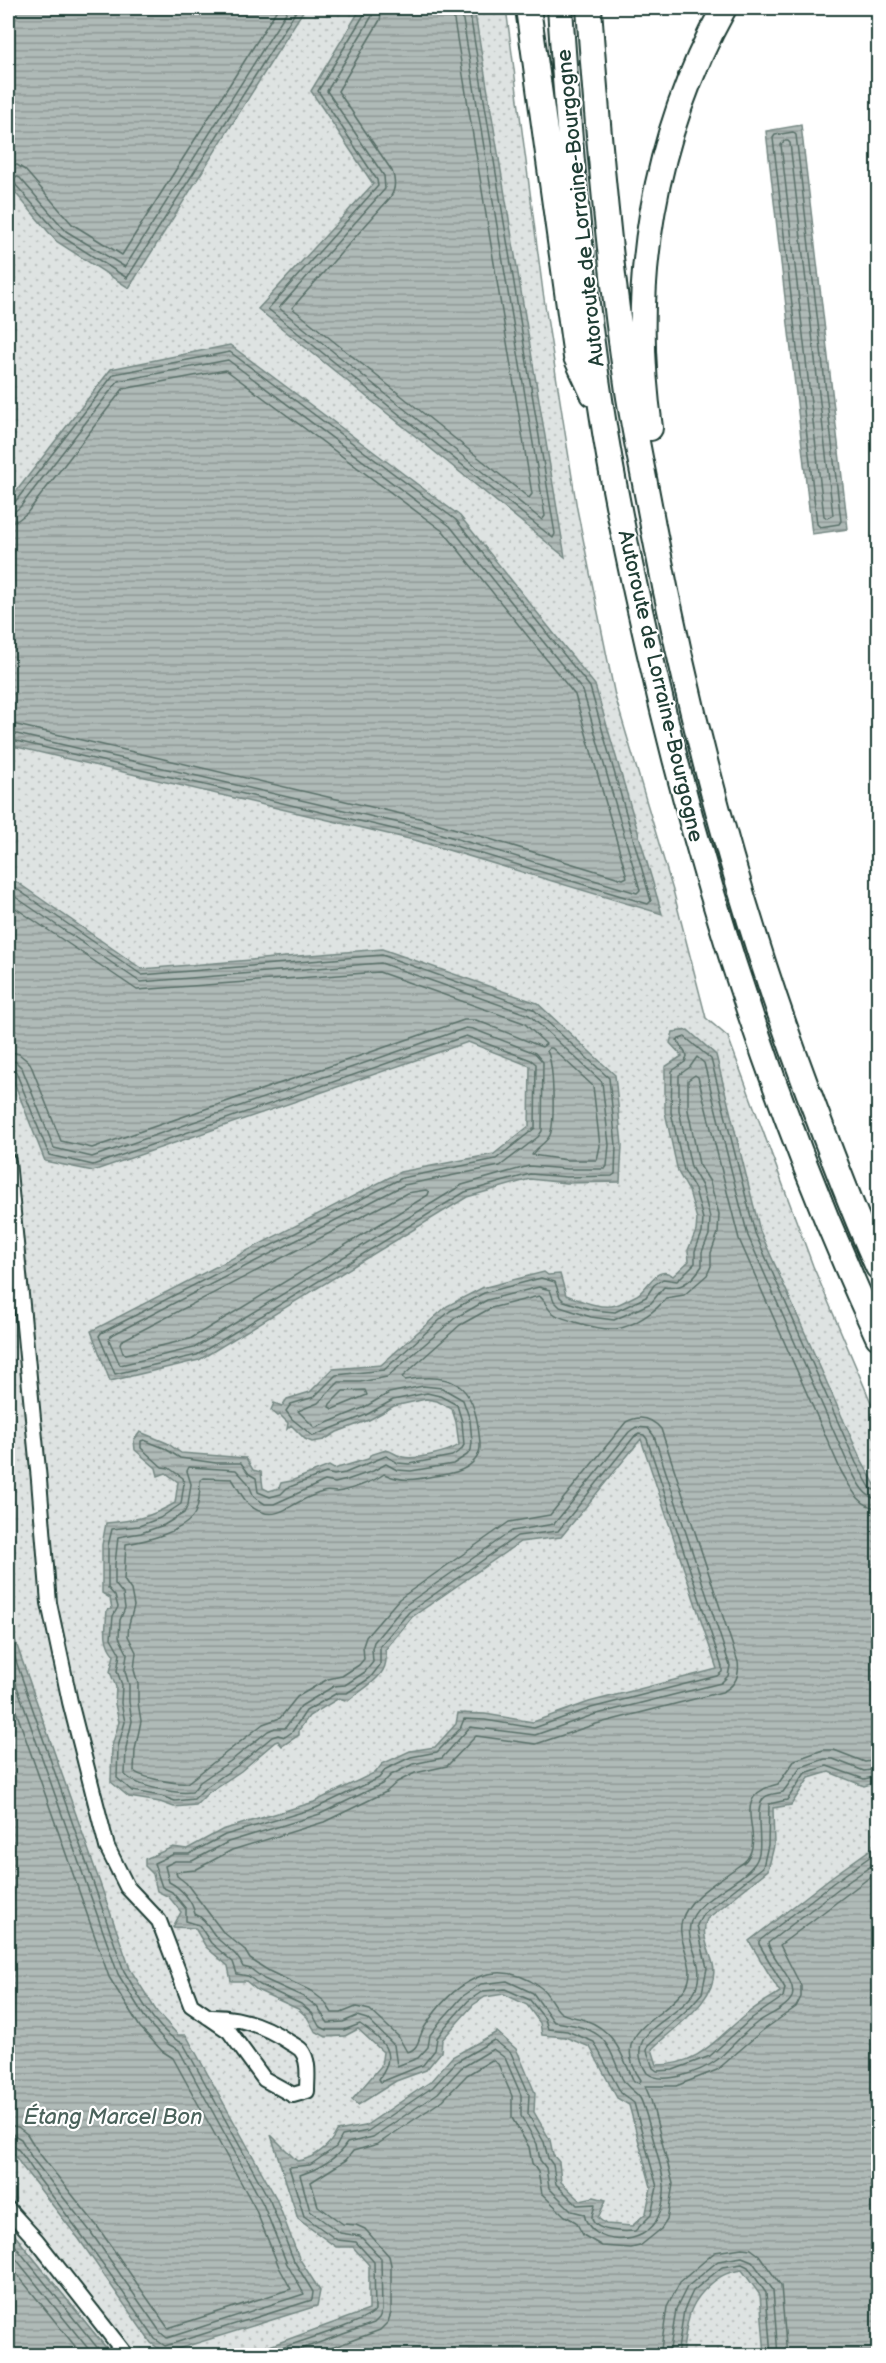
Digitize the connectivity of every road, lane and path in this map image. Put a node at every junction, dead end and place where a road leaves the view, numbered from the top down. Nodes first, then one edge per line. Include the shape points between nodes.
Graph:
1 (528, 8) edge
2 (560, 8) edge
3 (589, 8) edge
4 (724, 8) edge
5 (602, 412) junction
6 (668, 604) junction
7 (8, 1161) edge
8 (879, 1268) edge
9 (18, 1275) junction
10 (8, 1286) edge
11 (879, 1337) edge
12 (208, 2017) junction
13 (8, 2209) edge
14 (127, 2355) edge

1 - 5 highway via 576,357
2 - 5 highway, Autoroute de Lorraine-Bourgogne via 570,153
3 - 6 highway, Autoroute de Lorraine-Bourgogne via 600,157 618,316
4 - 6 highway via 673,123 653,199 645,267 642,363
5 - 11 highway, Autoroute de Lorraine-Bourgogne via 657,684 722,929 804,1166
6 - 8 highway, Autoroute de Lorraine-Bourgogne via 707,770 753,933 822,1130
7 - 9 street
9 - 10 street
9 - 12 street via 49,1603 107,1847 127,1887 159,1921 191,2005
12 - 12 street via 229,2031 264,2079 293,2095 307,2091 308,2065 300,2050 253,2023 229,2016
13 - 14 street

